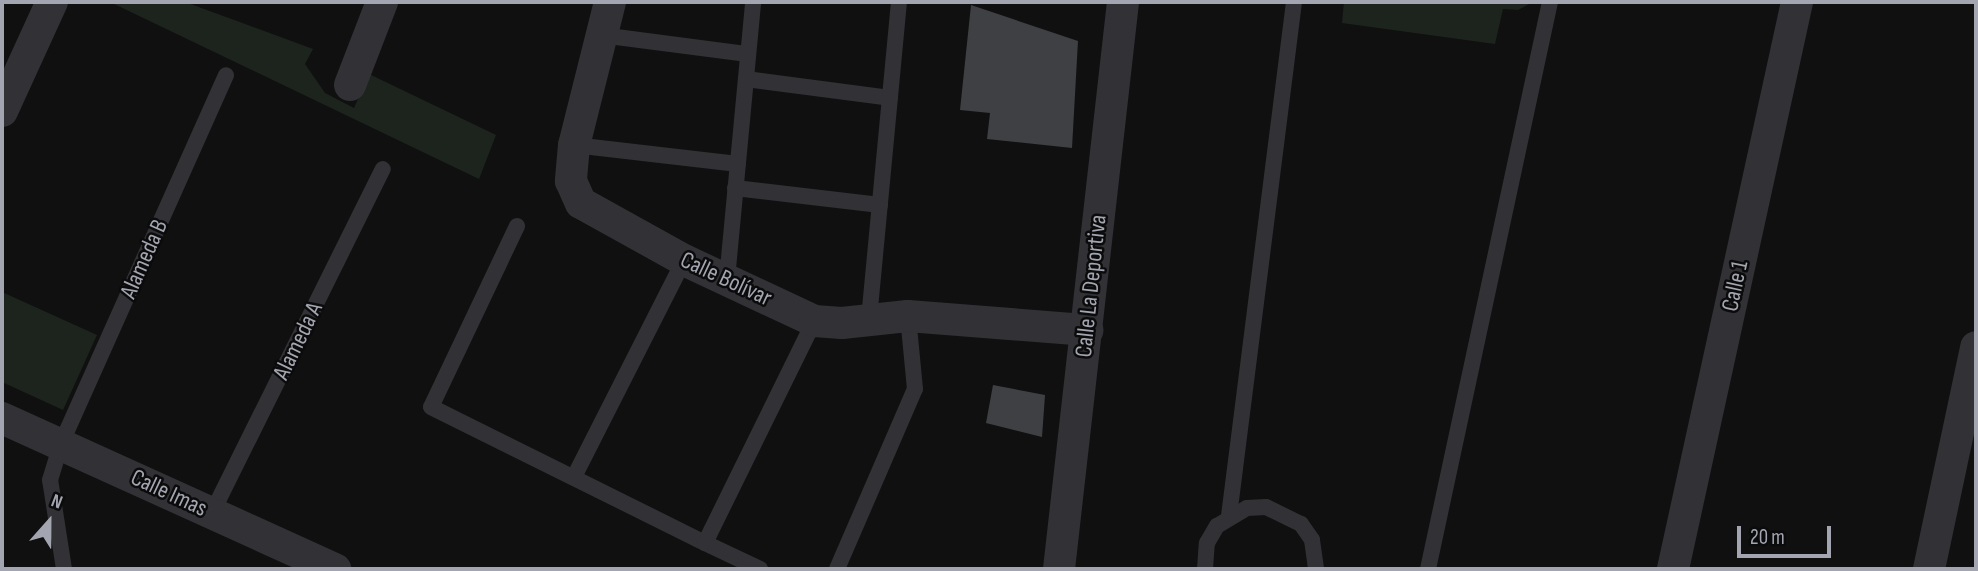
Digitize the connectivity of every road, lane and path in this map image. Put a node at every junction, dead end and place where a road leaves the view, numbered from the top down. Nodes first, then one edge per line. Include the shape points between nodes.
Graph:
1 (52, 2) edge
2 (382, 2) edge
3 (610, 2) edge
4 (753, 2) edge
5 (899, 2) edge
6 (1123, 2) edge
7 (1294, 2) edge
8 (1549, 2) edge
9 (1797, 2) edge
10 (601, 35) junction
11 (748, 54) junction
12 (226, 75) dead end
13 (746, 79) junction
14 (350, 85) dead end
15 (890, 98) junction
16 (2, 111) edge
17 (574, 145) junction
18 (738, 164) junction
19 (383, 169) dead end
20 (735, 188) junction
21 (880, 205) junction
22 (517, 226) dead end
23 (684, 260) junction
24 (727, 279) junction
25 (908, 316) junction
26 (869, 319) junction
27 (814, 320) junction
28 (1087, 330) junction
29 (1976, 347) edge
30 (2, 418) edge
31 (61, 444) junction
32 (574, 477) junction
33 (212, 513) junction
34 (1229, 516) junction
35 (705, 543) junction
36 (64, 569) edge
37 (335, 569) edge
38 (760, 569) edge
39 (837, 569) edge
40 (1059, 569) edge
41 (1205, 569) edge
42 (1316, 569) edge
43 (1428, 569) edge
44 (1673, 569) edge
45 (1929, 569) edge

1 - 16 street
2 - 14 street
3 - 10 street, Calle Bolívar
4 - 11 lane
5 - 15 lane
6 - 28 street, Calle La Deportiva
7 - 34 lane
8 - 43 lane
9 - 44 street, Calle 1
10 - 11 lane
10 - 17 street, Calle Bolívar
11 - 13 lane
12 - 31 lane, Alameda B
13 - 15 lane
13 - 18 lane
15 - 21 lane
17 - 18 lane
17 - 23 street, Calle Bolívar via 571,181 581,203
18 - 20 lane
19 - 33 lane, Alameda A
20 - 21 lane
20 - 24 lane
21 - 26 lane
22 - 32 lane via 431,407
23 - 24 street, Calle Bolívar
23 - 32 lane
24 - 27 street, Calle Bolívar
25 - 26 street, Calle Bolívar
25 - 28 street, Calle Bolívar
25 - 39 lane via 915,389
26 - 27 street, Calle Bolívar
27 - 35 lane
28 - 40 street, Calle La Deportiva
29 - 45 street
30 - 31 street, Calle Imas
31 - 33 street, Calle Imas
31 - 36 lane, Alameda B via 50,480
32 - 35 lane
33 - 37 street, Calle Imas
34 - 41 lane via 1207,543
34 - 42 lane via 1256,508 1285,513 1312,540
35 - 38 lane

